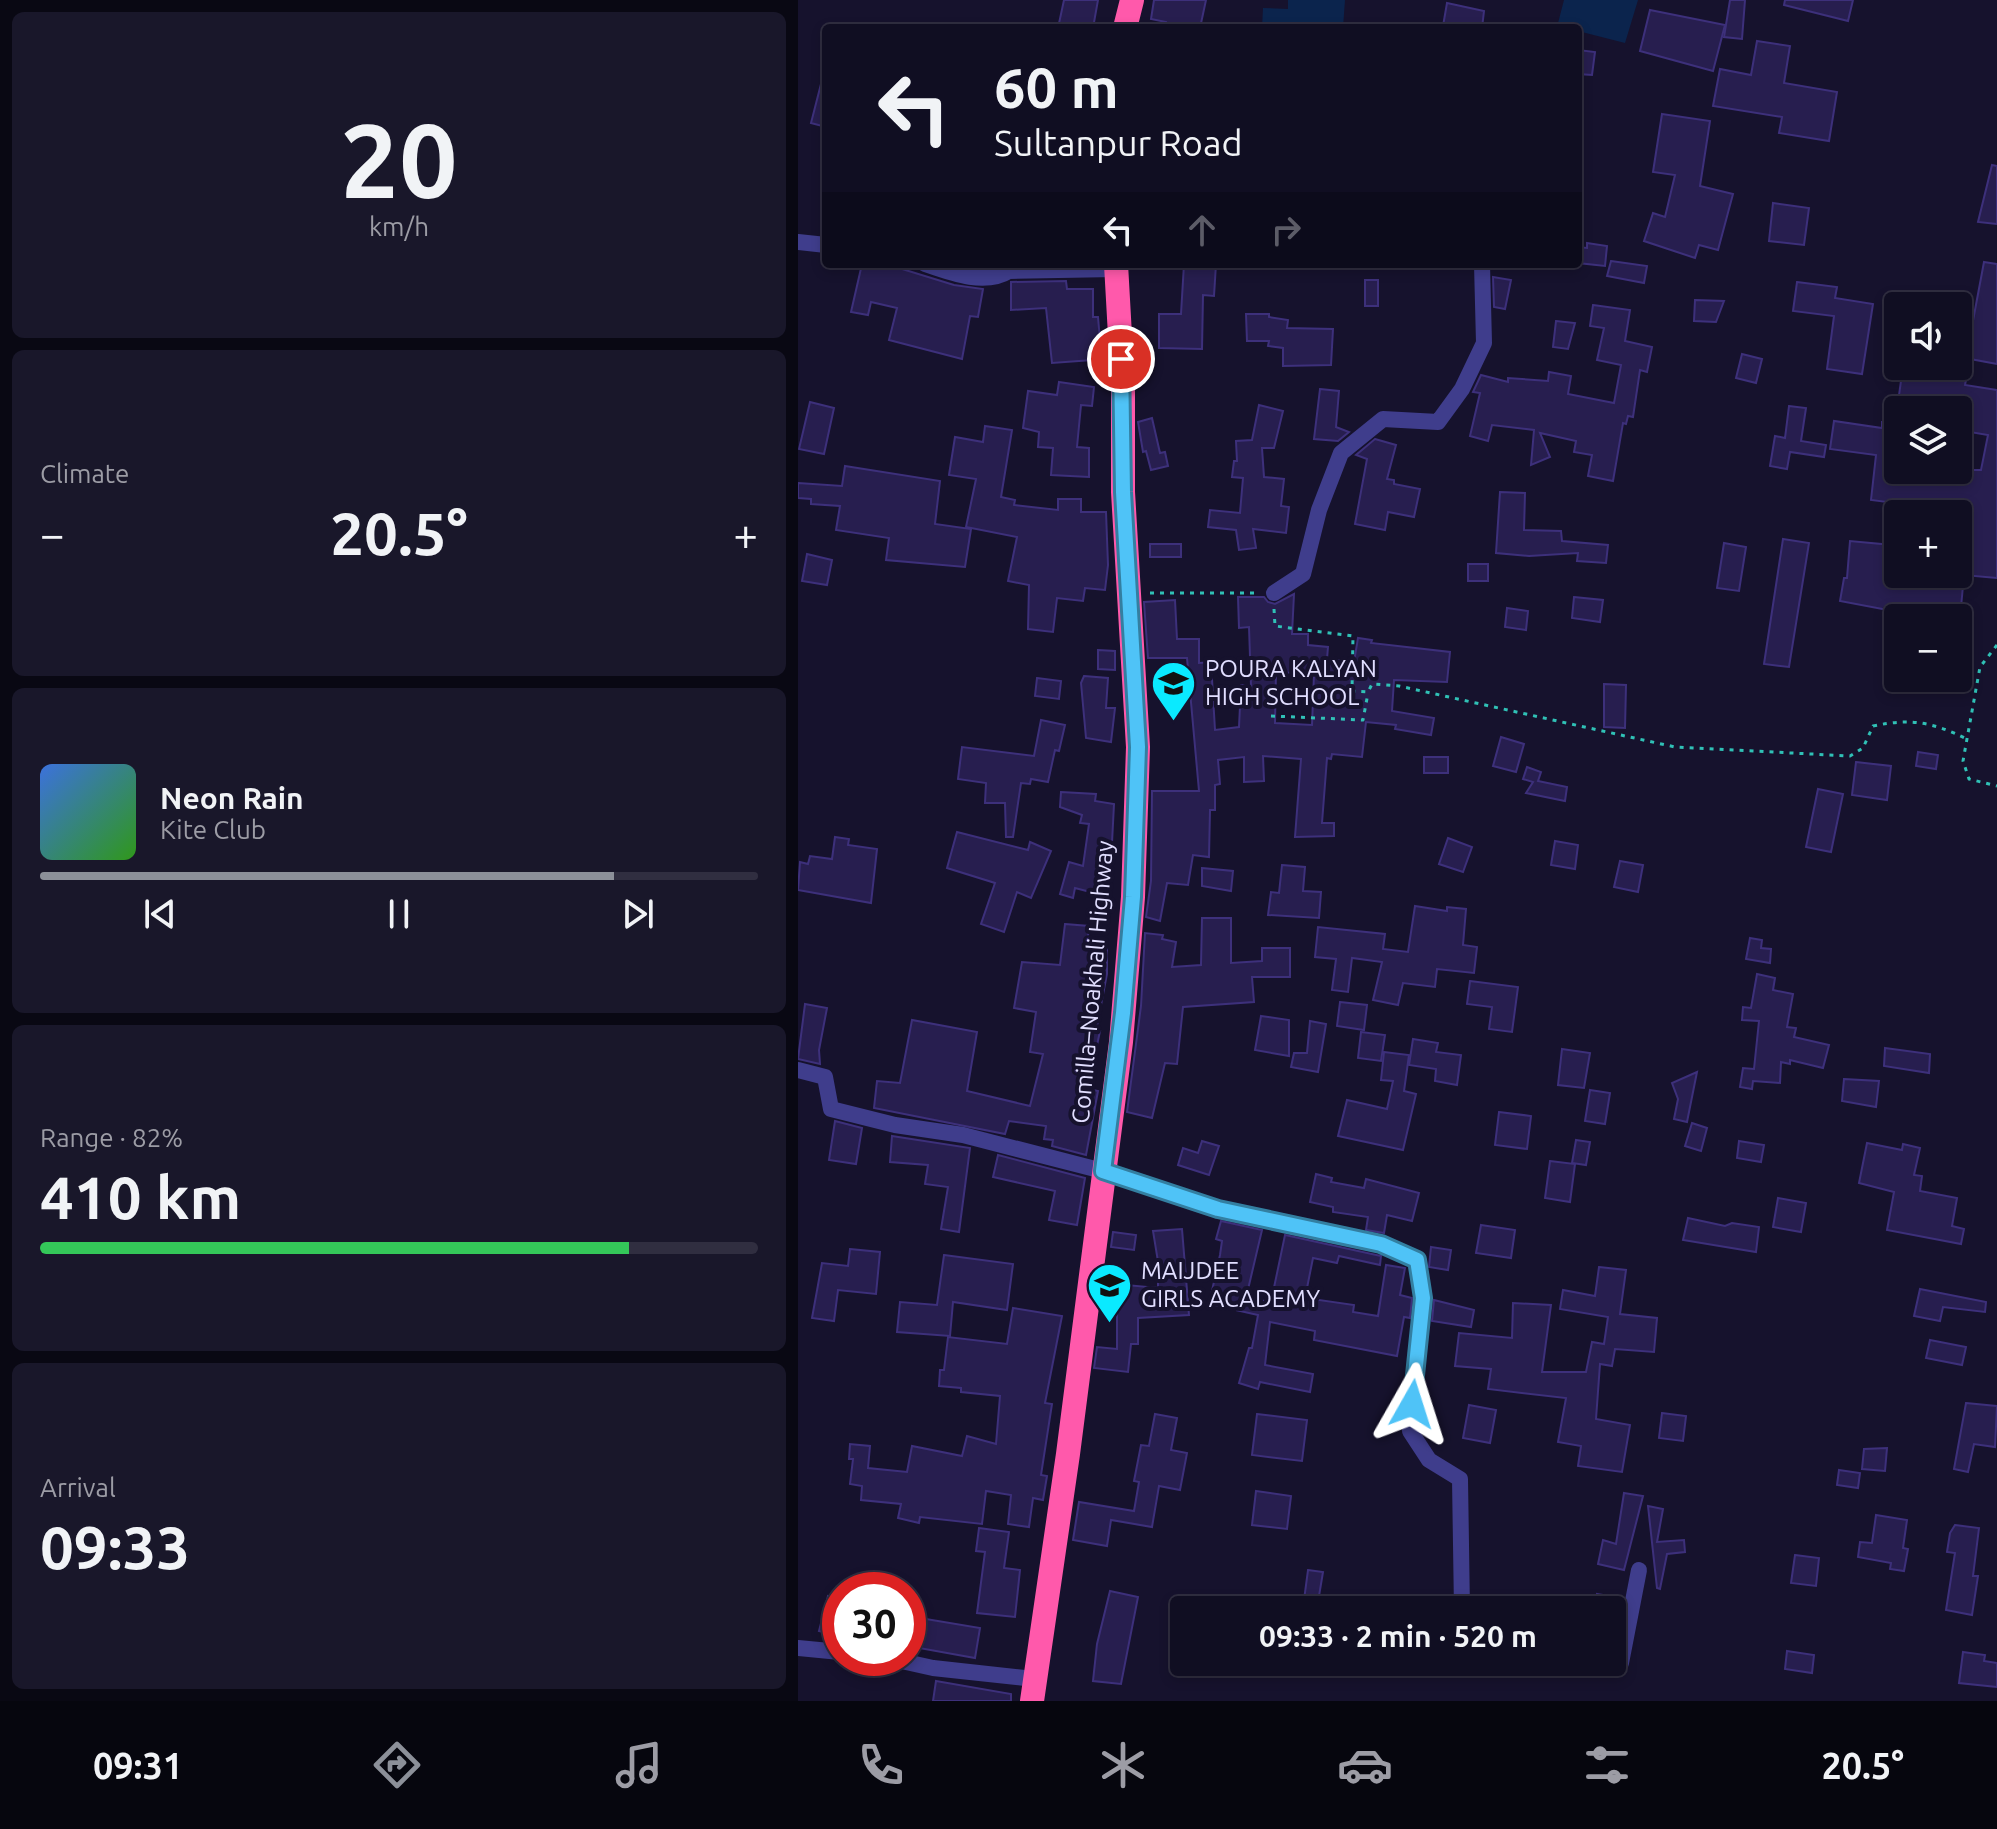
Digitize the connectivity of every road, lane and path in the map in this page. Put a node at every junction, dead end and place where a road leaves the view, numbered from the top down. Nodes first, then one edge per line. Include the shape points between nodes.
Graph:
1 (1132, 0) edge
2 (1126, 24) edge
3 (798, 242) edge
4 (822, 245) edge
5 (940, 268) edge
6 (1089, 268) edge
7 (1116, 268) edge
8 (1482, 268) edge
9 (1130, 593) junction
10 (1274, 593) junction
11 (1997, 645) edge
12 (1368, 692) junction
13 (1271, 716) dead end
14 (1967, 739) junction
15 (1997, 786) edge
16 (798, 1070) edge
17 (1103, 1171) junction
18 (1639, 1570) dead end
19 (1462, 1596) edge
20 (1626, 1637) edge
21 (798, 1648) edge
22 (822, 1650) edge
23 (926, 1666) edge
24 (1033, 1690) edge

1 - 2 highway
3 - 4 street
5 - 6 street via 997,278 1009,271
7 - 9 highway, Comilla–Noakhali Highway
8 - 10 street via 1484,343 1462,389 1438,422 1383,419 1341,453 1303,574
9 - 10 path
9 - 17 highway, Comilla–Noakhali Highway via 1138,747 1133,897
10 - 12 path via 1275,626 1353,636 1352,691
11 - 14 path via 1980,667
12 - 13 path via 1363,720
12 - 14 path via 1372,684 1399,686 1675,747 1850,756 1863,748 1873,726 1900,720 1937,724
14 - 15 path via 1963,761 1969,779
16 - 17 street via 825,1077 831,1109
17 - 19 street via 1218,1209 1381,1244 1417,1260 1423,1298 1410,1431 1429,1460 1460,1479
17 - 24 highway, Comilla–Noakhali Highway
18 - 20 street
21 - 22 street
23 - 24 street

